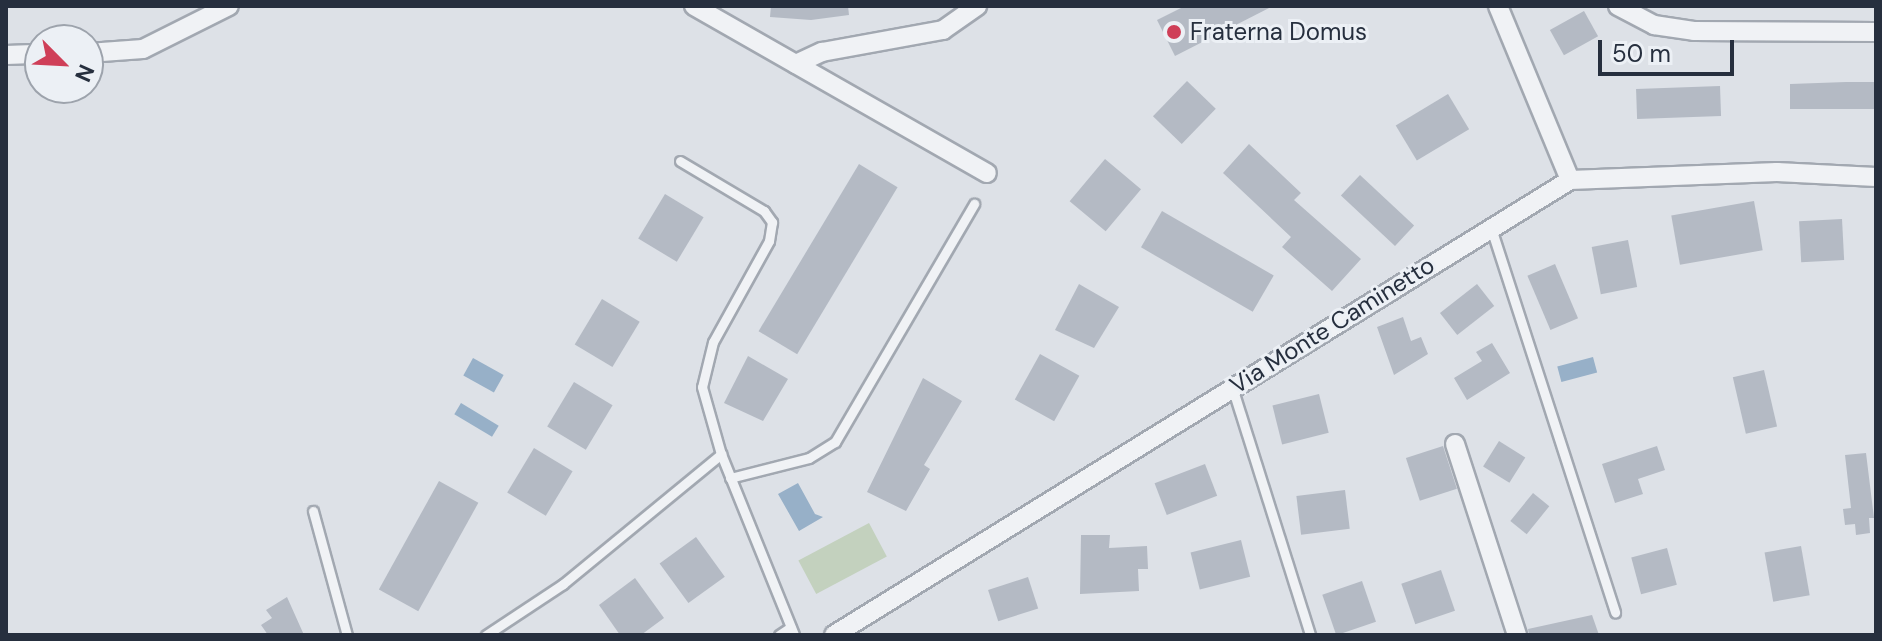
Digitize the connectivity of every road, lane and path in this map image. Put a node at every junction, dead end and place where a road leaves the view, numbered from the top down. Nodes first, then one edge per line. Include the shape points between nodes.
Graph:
1 (229, 6) edge
2 (694, 6) edge
3 (977, 6) edge
4 (1498, 6) edge
5 (1618, 6) edge
6 (1876, 32) edge
7 (104, 52) edge
8 (796, 64) junction
9 (680, 161) dead end
10 (987, 173) dead end
11 (1876, 177) edge
12 (1570, 180) junction
13 (974, 204) dead end
14 (1490, 226) junction
15 (1232, 387) junction
16 (1455, 444) dead end
17 (721, 454) junction
18 (730, 478) junction
19 (313, 511) dead end
20 (1615, 612) dead end
21 (793, 631) edge
22 (347, 635) edge
23 (486, 635) edge
24 (779, 635) edge
25 (834, 635) edge
26 (1310, 635) edge
27 (1517, 635) edge

1 - 7 street via 143,49
2 - 8 street
3 - 8 street via 943,30 822,52
4 - 12 street
5 - 6 street via 1654,25 1694,31
8 - 10 street
9 - 17 lane via 764,211 772,222 769,241 703,367 702,387
11 - 12 street, Via Monte Caminetto via 1777,172
12 - 14 street, Via Monte Caminetto
13 - 18 lane via 835,442 809,458
14 - 15 street, Via Monte Caminetto
14 - 20 lane
15 - 25 street, Via Monte Caminetto
15 - 26 lane
16 - 27 street
17 - 18 lane
17 - 23 lane via 563,584
18 - 21 lane
19 - 22 lane
21 - 24 lane

